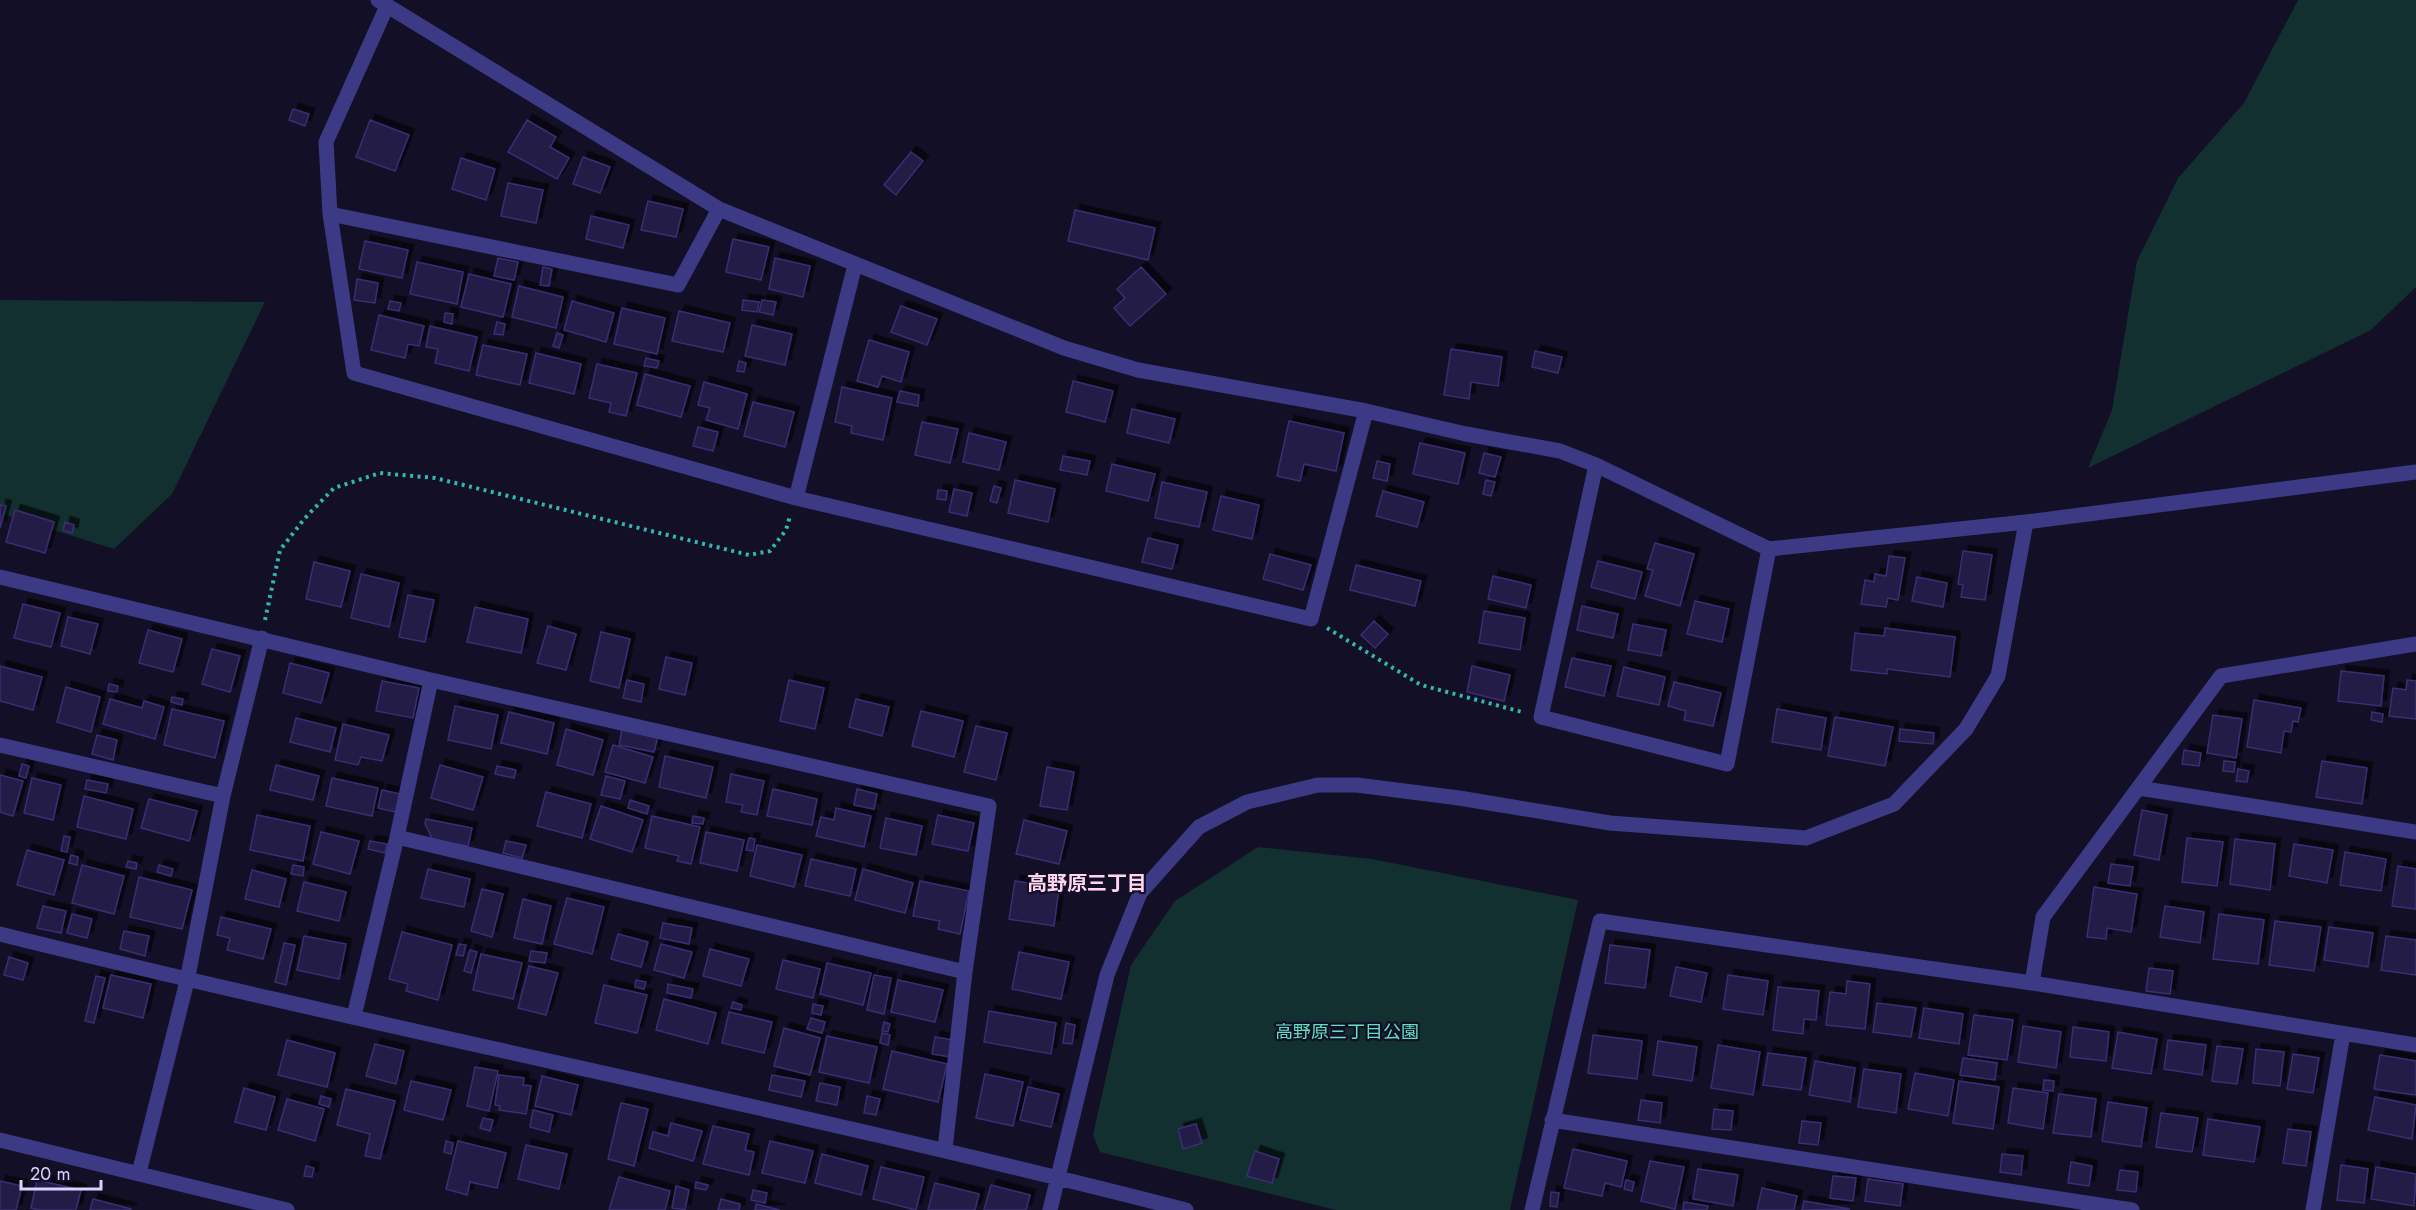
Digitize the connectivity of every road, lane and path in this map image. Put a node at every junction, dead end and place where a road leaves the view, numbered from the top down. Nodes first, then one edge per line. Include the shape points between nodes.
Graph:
1 (383, 3) edge
2 (719, 209) junction
3 (330, 214) junction
4 (855, 265) junction
5 (1366, 411) junction
6 (1596, 465) junction
7 (2416, 472) edge
8 (796, 498) junction
9 (2026, 522) junction
10 (1769, 549) junction
11 (0, 577) edge
12 (1311, 619) junction
13 (261, 638) junction
14 (2416, 644) edge
15 (431, 680) junction
16 (1541, 717) junction
17 (0, 745) edge
18 (2139, 789) junction
19 (223, 796) junction
20 (2416, 832) edge
21 (397, 837) junction
22 (0, 934) edge
23 (965, 972) junction
24 (187, 981) junction
25 (2032, 983) junction
26 (354, 1016) junction
27 (2343, 1034) junction
28 (2416, 1045) edge
29 (1552, 1120) junction
30 (0, 1140) edge
31 (945, 1149) junction
32 (139, 1173) junction
33 (1058, 1177) junction
34 (287, 1210) edge
35 (1050, 1210) edge
36 (1186, 1210) edge
37 (1532, 1210) edge
38 (2132, 1210) edge
39 (2313, 1210) edge

1 - 2 street
1 - 3 street via 326,142
2 - 3 street via 678,285
2 - 4 street
3 - 8 street via 354,373
4 - 5 street via 1064,348 1138,370
4 - 8 street
5 - 6 street via 1560,451
5 - 12 street
6 - 10 street
6 - 16 street
7 - 9 street
8 - 12 street
8 - 13 path via 786,530 770,551 748,555 435,478 380,473 334,488 280,550
9 - 10 street
9 - 33 street via 1998,676 1966,729 1894,804 1806,838 1610,823 1357,785 1318,785 1247,802 1199,827 1140,893 1107,975
10 - 16 street via 1727,764
11 - 13 street
12 - 16 path via 1421,685
13 - 15 street
13 - 19 street
14 - 18 street via 2221,676
15 - 21 street
15 - 23 street via 989,806
17 - 19 street
18 - 20 street
18 - 25 street via 2043,917
19 - 24 street
21 - 23 street
21 - 26 street
22 - 24 street
23 - 31 street
24 - 26 street
24 - 32 street
25 - 27 street
25 - 29 street via 1600,921
26 - 31 street
27 - 28 street
27 - 39 street
29 - 37 street
29 - 38 street
30 - 32 street
31 - 33 street
32 - 34 street
33 - 35 street
33 - 36 street

